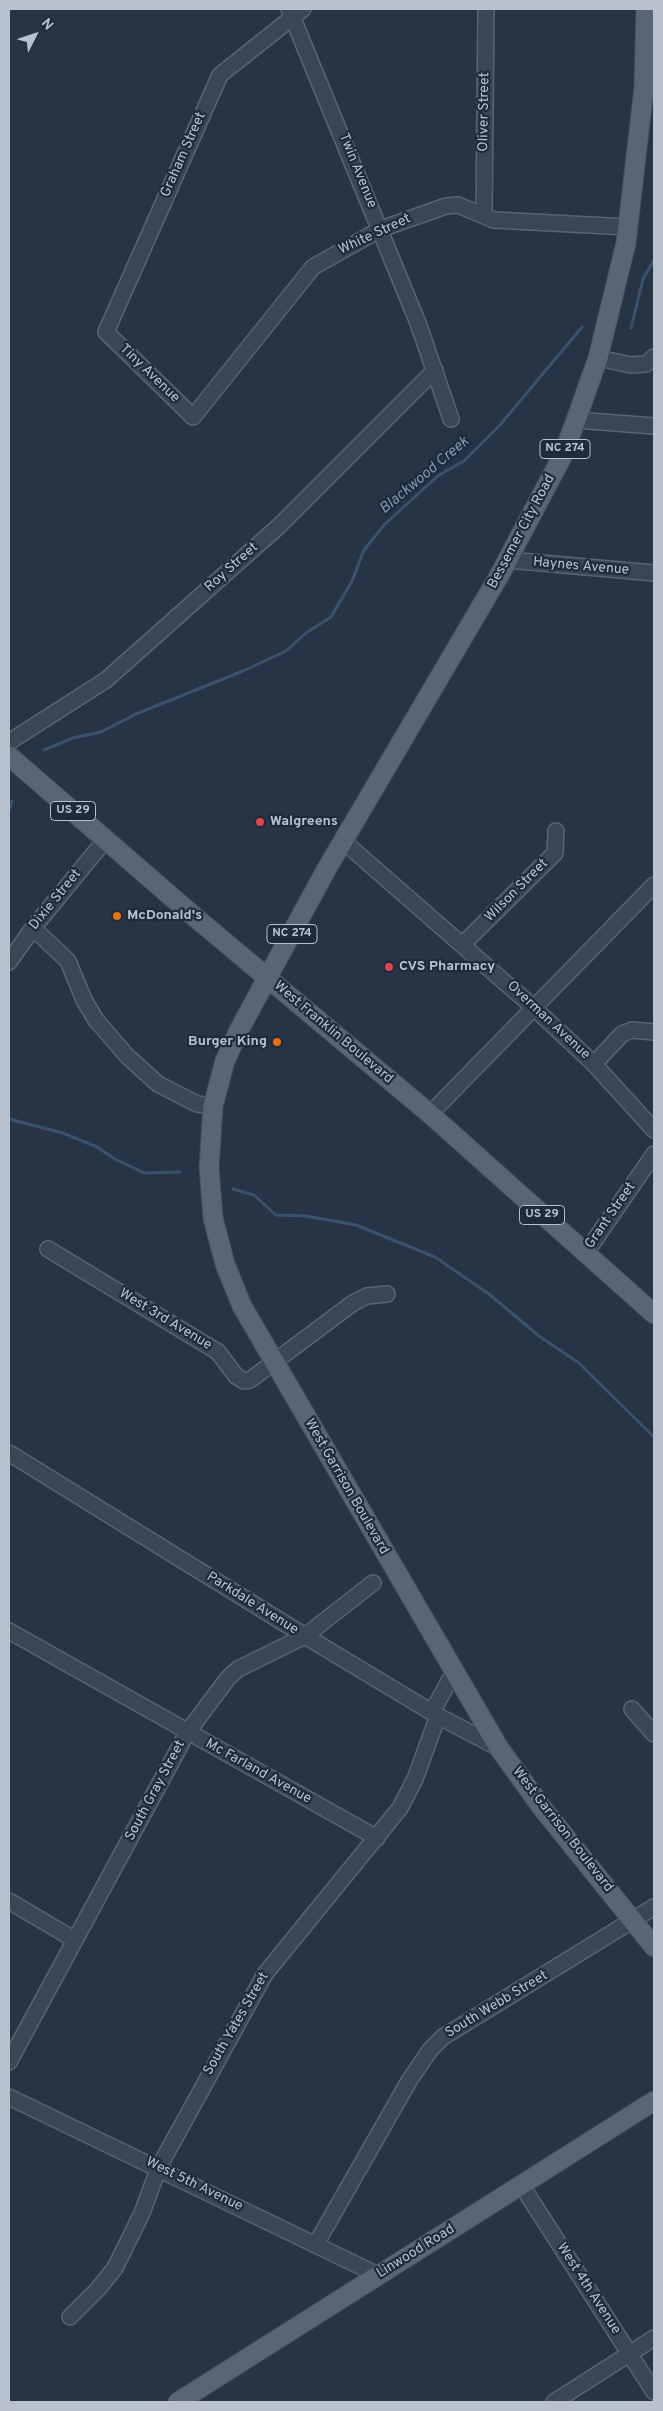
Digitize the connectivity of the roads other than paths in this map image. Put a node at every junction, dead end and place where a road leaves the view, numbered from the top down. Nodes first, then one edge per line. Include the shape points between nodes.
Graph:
1 (486, 9) edge
2 (646, 9) edge
3 (295, 11) edge
4 (649, 88) edge
5 (484, 215) junction
6 (628, 228) junction
7 (381, 229) junction
8 (106, 332) joint
9 (654, 357) edge
10 (598, 358) junction
11 (435, 370) junction
12 (193, 417) joint
13 (451, 419) dead end
14 (576, 420) junction
15 (654, 426) edge
16 (508, 560) junction
17 (654, 572) edge
18 (9, 742) edge
19 (9, 756) edge
20 (556, 831) dead end
21 (106, 839) junction
22 (343, 841) junction
23 (654, 885) edge
24 (33, 928) junction
25 (463, 944) junction
26 (9, 962) edge
27 (267, 977) junction
28 (533, 1007) junction
29 (654, 1032) edge
30 (594, 1064) junction
31 (213, 1106) junction
32 (430, 1114) junction
33 (654, 1130) edge
34 (654, 1154) edge
35 (48, 1249) dead end
36 (585, 1254) junction
37 (387, 1294) dead end
38 (654, 1314) edge
39 (274, 1361) junction
40 (9, 1453) edge
41 (373, 1583) dead end
42 (10, 1635) edge
43 (305, 1636) junction
44 (454, 1672) junction
45 (632, 1709) dead end
46 (435, 1714) junction
47 (187, 1733) junction
48 (654, 1734) edge
49 (499, 1748) junction
50 (376, 1838) junction
51 (9, 1901) edge
52 (654, 1908) edge
53 (634, 1922) junction
54 (74, 1940) junction
55 (654, 1947) edge
56 (9, 2062) edge
57 (9, 2097) edge
58 (654, 2101) edge
59 (158, 2167) junction
60 (522, 2186) junction
61 (316, 2244) junction
62 (378, 2274) junction
63 (70, 2317) dead end
64 (654, 2338) edge
65 (630, 2354) junction
66 (654, 2392) edge
67 (178, 2402) edge
68 (554, 2402) edge

1 - 5 street, Oliver Street
2 - 4 main road, Bessemer City Road / NC 274
3 - 7 street, Twin Avenue
3 - 8 street, Graham Street via 220,75
4 - 6 main road, Bessemer City Road / NC 274
5 - 6 street, White Street via 494,220
5 - 7 street, White Street via 458,204
6 - 10 main road, Bessemer City Road / NC 274
7 - 11 street, Twin Avenue
7 - 12 street, White Street via 314,267
8 - 12 street, Tiny Avenue
9 - 10 street via 646,364 631,365
10 - 14 main road, Bessemer City Road / NC 274
11 - 13 street, Twin Avenue
11 - 18 street, Roy Street via 279,526 106,680
14 - 15 street
14 - 16 main road, Bessemer City Road / NC 274 via 563,455
16 - 17 street, Haynes Avenue
16 - 22 main road, Bessemer City Road / NC 274
19 - 21 main road, West Franklin Boulevard / US 29
20 - 25 street, Wilson Street via 555,853
21 - 24 street, Dixie Street
21 - 27 main road, West Franklin Boulevard / US 29
22 - 25 street, Overman Avenue
22 - 27 main road, Bessemer City Road / NC 274
23 - 28 street
24 - 26 street, Dixie Street
24 - 31 street via 68,961 96,1020 127,1056 158,1084 197,1104
25 - 28 street, Overman Avenue
27 - 31 main road, West Garrison Boulevard via 224,1062
27 - 32 main road, West Franklin Boulevard / US 29
28 - 30 street, Overman Avenue
28 - 32 street
29 - 30 street via 632,1030 622,1034
30 - 33 street, Overman Avenue
31 - 39 main road, West Garrison Boulevard via 209,1167 212,1208 220,1246 232,1285
32 - 36 main road, West Franklin Boulevard / US 29
34 - 36 street, Grant Street
35 - 39 street, West 3rd Avenue via 218,1352 240,1380 250,1380
36 - 38 main road, West Franklin Boulevard / US 29
37 - 39 street via 367,1296 353,1303
39 - 44 main road, West Garrison Boulevard
40 - 43 street, Parkdale Avenue
41 - 43 street, South Gray Street
42 - 47 street, Mc Farland Avenue
43 - 46 street, Parkdale Avenue
43 - 47 street, South Gray Street via 238,1669
44 - 46 street, South Yates Street
44 - 49 main road, West Garrison Boulevard
45 - 48 street
46 - 49 street, Parkdale Avenue
46 - 50 street, South Yates Street via 407,1796
47 - 50 street, Mc Farland Avenue
47 - 54 street, South Gray Street
49 - 53 main road, West Garrison Boulevard via 543,1809
50 - 59 street, South Yates Street via 265,1974
51 - 54 street
52 - 53 street, South Webb Street
53 - 55 main road, West Garrison Boulevard
53 - 61 street, South Webb Street via 437,2044 409,2081
54 - 56 street, South Gray Street
57 - 59 street, West 5th Avenue
58 - 60 main road, Linwood Road
59 - 61 street, West 5th Avenue
59 - 63 street, South Yates Street via 142,2213 115,2268
60 - 62 main road, Linwood Road
60 - 65 street, West 4th Avenue
61 - 62 street, West 5th Avenue
62 - 67 main road, Linwood Road
64 - 65 street
65 - 66 street, West 4th Avenue
65 - 68 street

